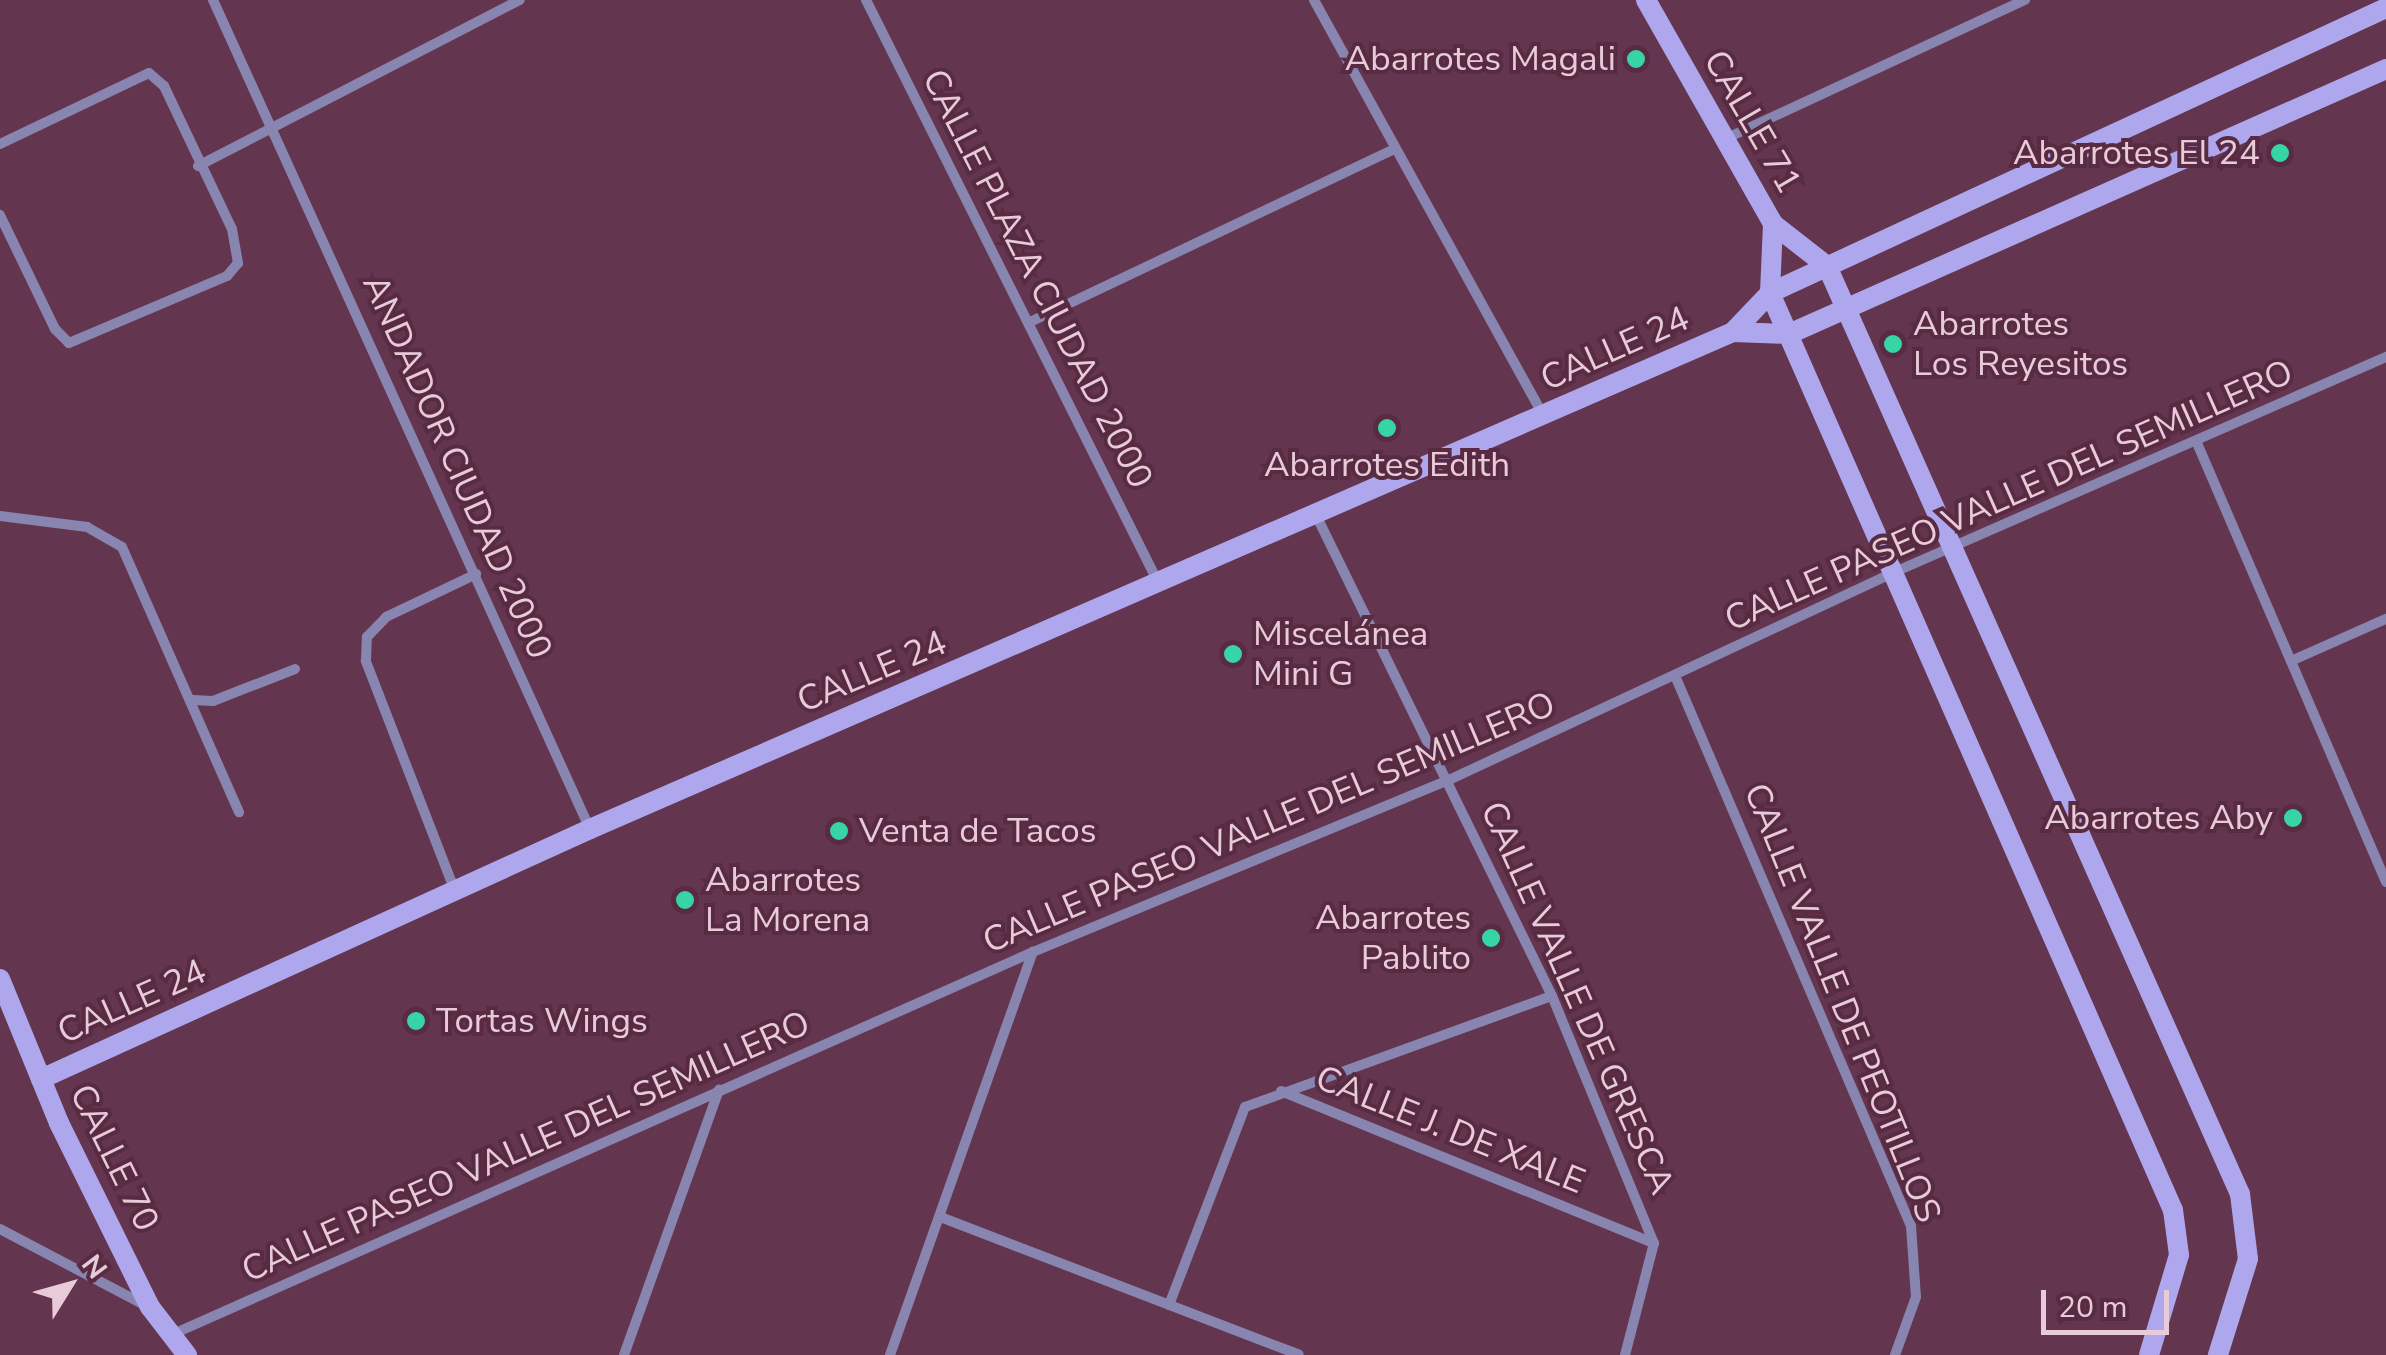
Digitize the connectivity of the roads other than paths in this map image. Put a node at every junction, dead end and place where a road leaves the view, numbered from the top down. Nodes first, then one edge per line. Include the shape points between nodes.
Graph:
1 (213, 0) edge
2 (520, 0) edge
3 (866, 0) edge
4 (1314, 0) edge
5 (1646, 0) edge
6 (2025, 0) edge
7 (2386, 8) edge
8 (2386, 69) edge
9 (272, 128) junction
10 (1724, 139) junction
11 (0, 144) edge
12 (1396, 149) junction
13 (198, 166) junction
14 (0, 215) edge
15 (1773, 224) junction
16 (1827, 266) junction
17 (1770, 293) junction
18 (1847, 307) junction
19 (1030, 322) junction
20 (1733, 332) junction
21 (1789, 334) junction
22 (2386, 358) edge
23 (1543, 416) junction
24 (2198, 442) junction
25 (1315, 513) junction
26 (0, 516) edge
27 (1956, 545) junction
28 (1897, 571) junction
29 (476, 574) junction
30 (1158, 583) junction
31 (2386, 619) edge
32 (2291, 661) junction
33 (295, 669) dead end
34 (1676, 678) junction
35 (192, 700) junction
36 (1451, 780) junction
37 (239, 812) dead end
38 (590, 829) junction
39 (2386, 882) edge
40 (455, 891) junction
41 (1034, 952) junction
42 (0, 979) edge
43 (1552, 996) junction
44 (40, 1079) junction
45 (719, 1090) junction
46 (1280, 1090) junction
47 (943, 1218) junction
48 (0, 1230) edge
49 (1654, 1243) junction
50 (1169, 1305) junction
51 (150, 1308) junction
52 (171, 1335) junction
53 (187, 1355) edge
54 (624, 1355) edge
55 (890, 1355) edge
56 (1299, 1355) edge
57 (1625, 1355) edge
58 (1894, 1355) edge
59 (2149, 1355) edge
60 (2218, 1355) edge

1 - 9 street, ANDADOR CIUDAD 2000
2 - 9 street
3 - 19 street, CALLE PLAZA CIUDAD 2000
4 - 12 street
5 - 10 street, CALLE 71
6 - 10 street
7 - 16 street, CALLE 24
8 - 18 street, CALLE 24
9 - 13 street
9 - 29 street, ANDADOR CIUDAD 2000
10 - 15 street, CALLE 71
11 - 13 street via 149,73 164,86
12 - 19 street
12 - 23 street
13 - 14 street via 232,229 238,263 227,276 90,338 69,343 54,330
15 - 16 street, CALLE 71
15 - 17 street, CALLE 71
16 - 17 street, CALLE 24
16 - 18 street
17 - 20 street, CALLE 24
17 - 21 street
18 - 21 street, CALLE 24
18 - 27 street
19 - 30 street, CALLE PLAZA CIUDAD 2000
20 - 21 street, CALLE 24
20 - 23 street, CALLE 24
21 - 28 street
22 - 24 street, CALLE PASEO VALLE DEL SEMILLERO
23 - 25 street, CALLE 24
24 - 27 street, CALLE PASEO VALLE DEL SEMILLERO
24 - 32 street
25 - 30 street, CALLE 24
25 - 36 street, CALLE VALLE DE GRESCA
26 - 35 street via 87,526 122,546
27 - 28 street, CALLE PASEO VALLE DEL SEMILLERO
27 - 60 street via 2240,1194 2248,1259
28 - 34 street, CALLE PASEO VALLE DEL SEMILLERO
28 - 59 street via 2174,1210 2179,1255
29 - 38 street, ANDADOR CIUDAD 2000
29 - 40 street via 386,616 368,637 366,661
30 - 38 street, CALLE 24
31 - 32 street
32 - 39 street
33 - 35 street via 213,701
34 - 36 street, CALLE PASEO VALLE DEL SEMILLERO
34 - 58 street, CALLE VALLE DE PEOTILLOS via 1911,1226 1916,1298
35 - 37 street
36 - 41 street, CALLE PASEO VALLE DEL SEMILLERO
36 - 43 street, CALLE VALLE DE GRESCA
38 - 40 street, CALLE 24
40 - 44 street, CALLE 24
41 - 45 street, CALLE PASEO VALLE DEL SEMILLERO
41 - 47 street
42 - 44 street, CALLE 70
43 - 46 street
43 - 49 street, CALLE VALLE DE GRESCA
44 - 51 street, CALLE 70
45 - 52 street, CALLE PASEO VALLE DEL SEMILLERO
45 - 54 street
46 - 49 street, CALLE J. DE XALE
46 - 50 street via 1244,1108
47 - 50 street
47 - 55 street
48 - 51 street
49 - 57 street, CALLE VALLE DE GRESCA
50 - 56 street
51 - 52 street, CALLE 70
52 - 53 street, CALLE 70

